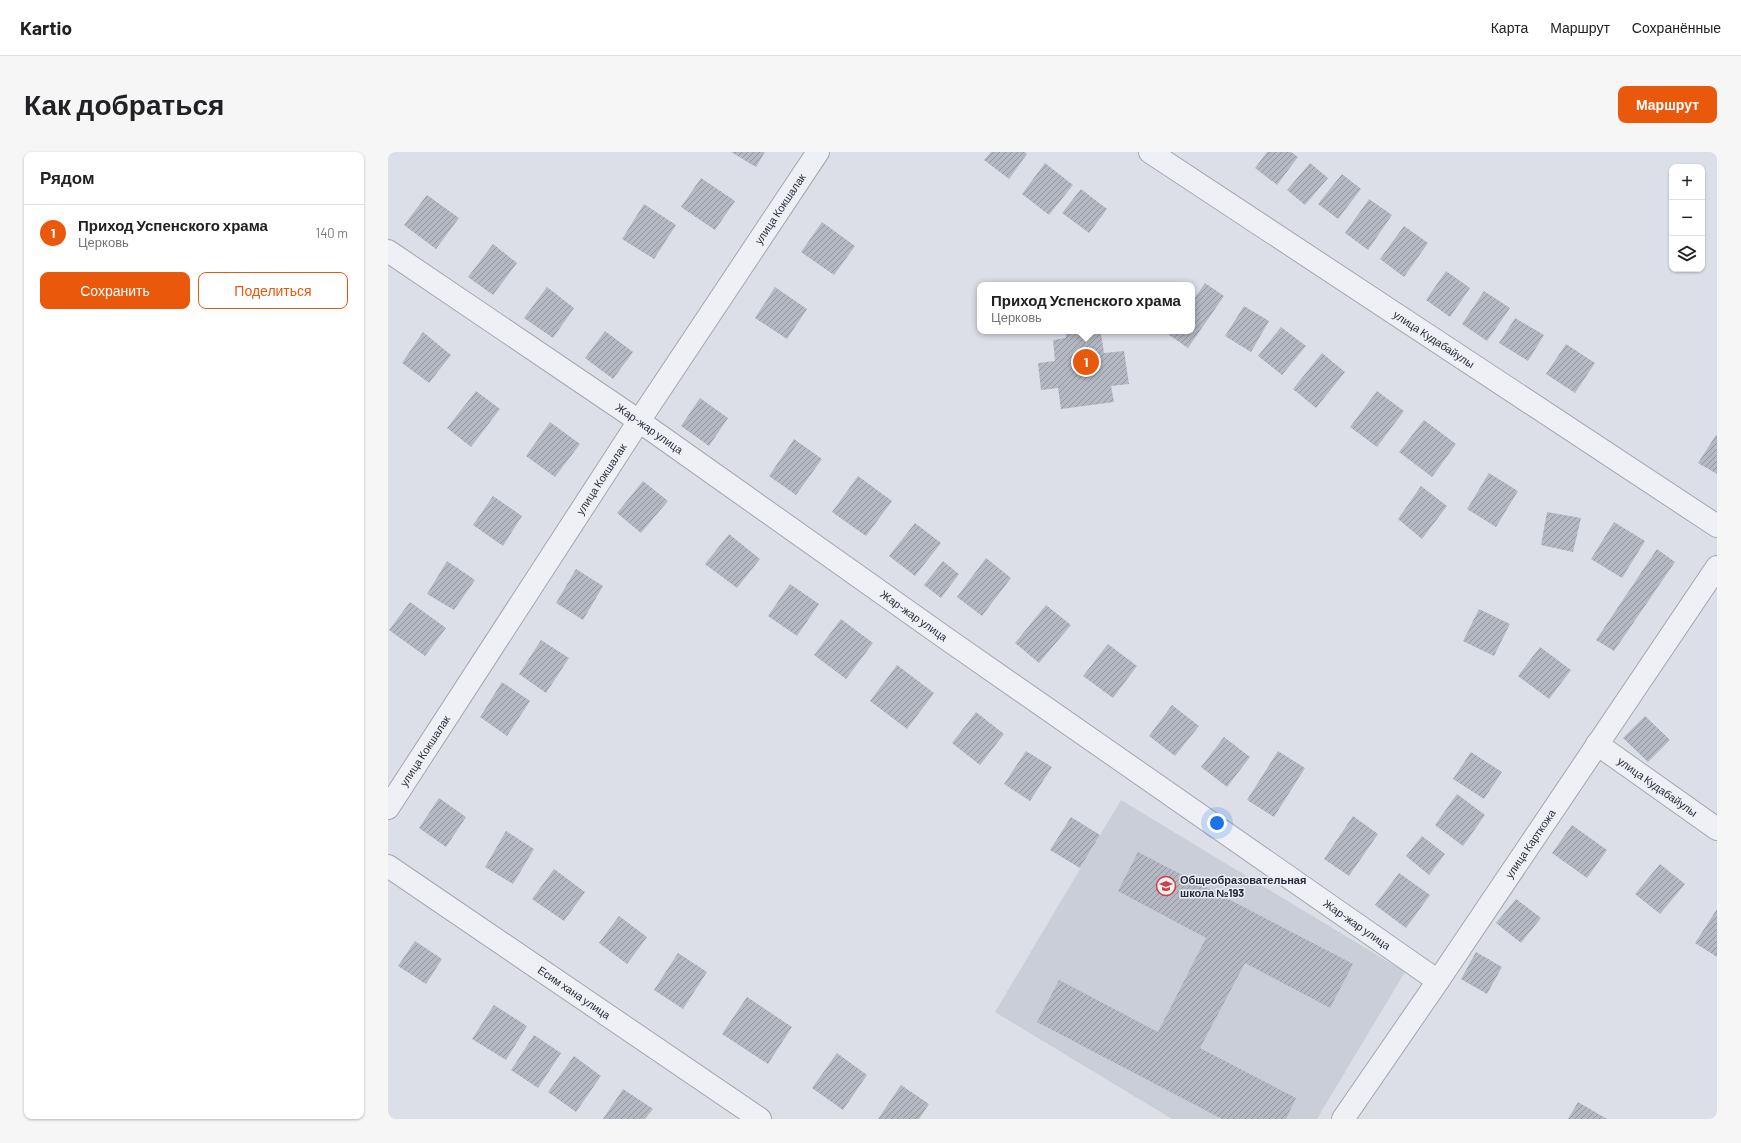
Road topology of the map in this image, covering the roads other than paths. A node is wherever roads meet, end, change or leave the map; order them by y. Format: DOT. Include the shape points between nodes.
graph roads {
  1 [pos="818,152"];
  2 [pos="1150,152"];
  3 [pos="388,251"];
  4 [pos="639,421"];
  5 [pos="1717,526"];
  6 [pos="1717,567"];
  7 [pos="1598,744"];
  8 [pos="388,808"];
  9 [pos="1717,829"];
  10 [pos="388,866"];
  11 [pos="1438,981"];
  12 [pos="760,1119"];
  13 [pos="1343,1119"];
  1 -- 4 [label="street, улица Кокшалак"];
  2 -- 5 [label="street, улица Кудабайулы"];
  3 -- 4 [label="street, Жар-жар улица"];
  4 -- 8 [label="street, улица Кокшалак"];
  4 -- 11 [label="street, Жар-жар улица"];
  6 -- 7 [label="street, улица Карткожа"];
  7 -- 9 [label="street, улица Кудабайулы"];
  7 -- 11 [label="street, улица Карткожа"];
  10 -- 12 [label="street, Есим хана улица"];
  11 -- 13 [label="street, улица Карткожа"];
}
